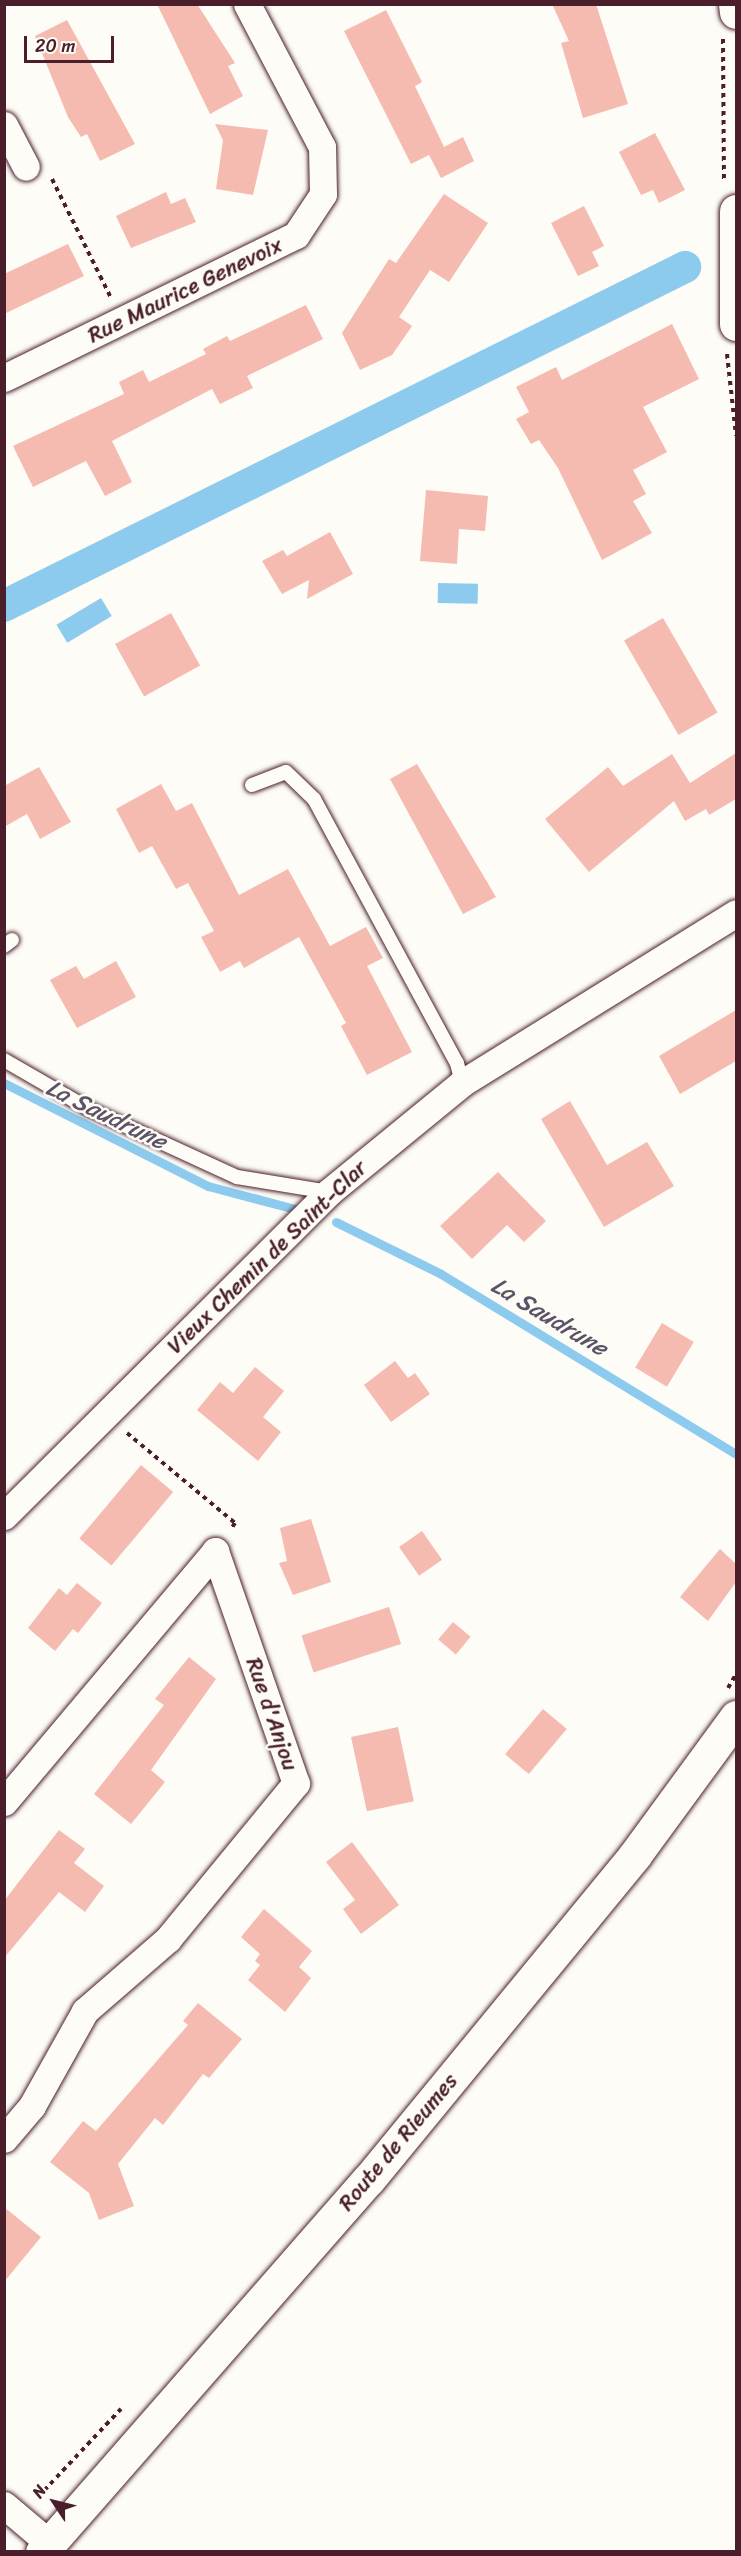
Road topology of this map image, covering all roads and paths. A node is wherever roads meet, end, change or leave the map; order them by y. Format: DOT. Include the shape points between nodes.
graph roads {
  1 [pos="247,4"];
  2 [pos="735,4"];
  3 [pos="736,12"];
  4 [pos="4,125"];
  5 [pos="26,167"];
  6 [pos="736,211"];
  7 [pos="122,321"];
  8 [pos="736,324"];
  9 [pos="4,378"];
  10 [pos="252,784"];
  11 [pos="736,913"];
  12 [pos="4,1060"];
  13 [pos="462,1083"];
  14 [pos="329,1192"];
  15 [pos="106,1415"];
  16 [pos="4,1516"];
  17 [pos="215,1551"];
  18 [pos="736,1717"];
  19 [pos="4,1802"];
  20 [pos="4,2139"];
  21 [pos="4,2505"];
  22 [pos="46,2547"];
  1 -- 7 [label="street, Rue Maurice Genevoix" via="322,147 323,194 296,235"];
  2 -- 3 [label="main road"];
  4 -- 5 [label="street"];
  5 -- 7 [label="path" via="45,163"];
  6 -- 8 [label="main road"];
  7 -- 9 [label="street, Rue Maurice Genevoix"];
  10 -- 13 [label="lane" via="286,772 314,799 457,1063"];
  11 -- 13 [label="street, Vieux Chemin de Saint-Clar"];
  12 -- 14 [label="lane" via="89,1109 237,1177"];
  13 -- 14 [label="street, Vieux Chemin de Saint-Clar"];
  14 -- 15 [label="street, Vieux Chemin de Saint-Clar"];
  15 -- 16 [label="street, Vieux Chemin de Saint-Clar"];
  15 -- 17 [label="path" via="236,1523"];
  17 -- 19 [label="street"];
  17 -- 20 [label="street, Rue d'Anjou" via="296,1783 168,1940 85,2011 32,2106"];
  18 -- 22 [label="main road, Route de Rieumes" via="635,1855 369,2179"];
  21 -- 22 [label="street"];
}
